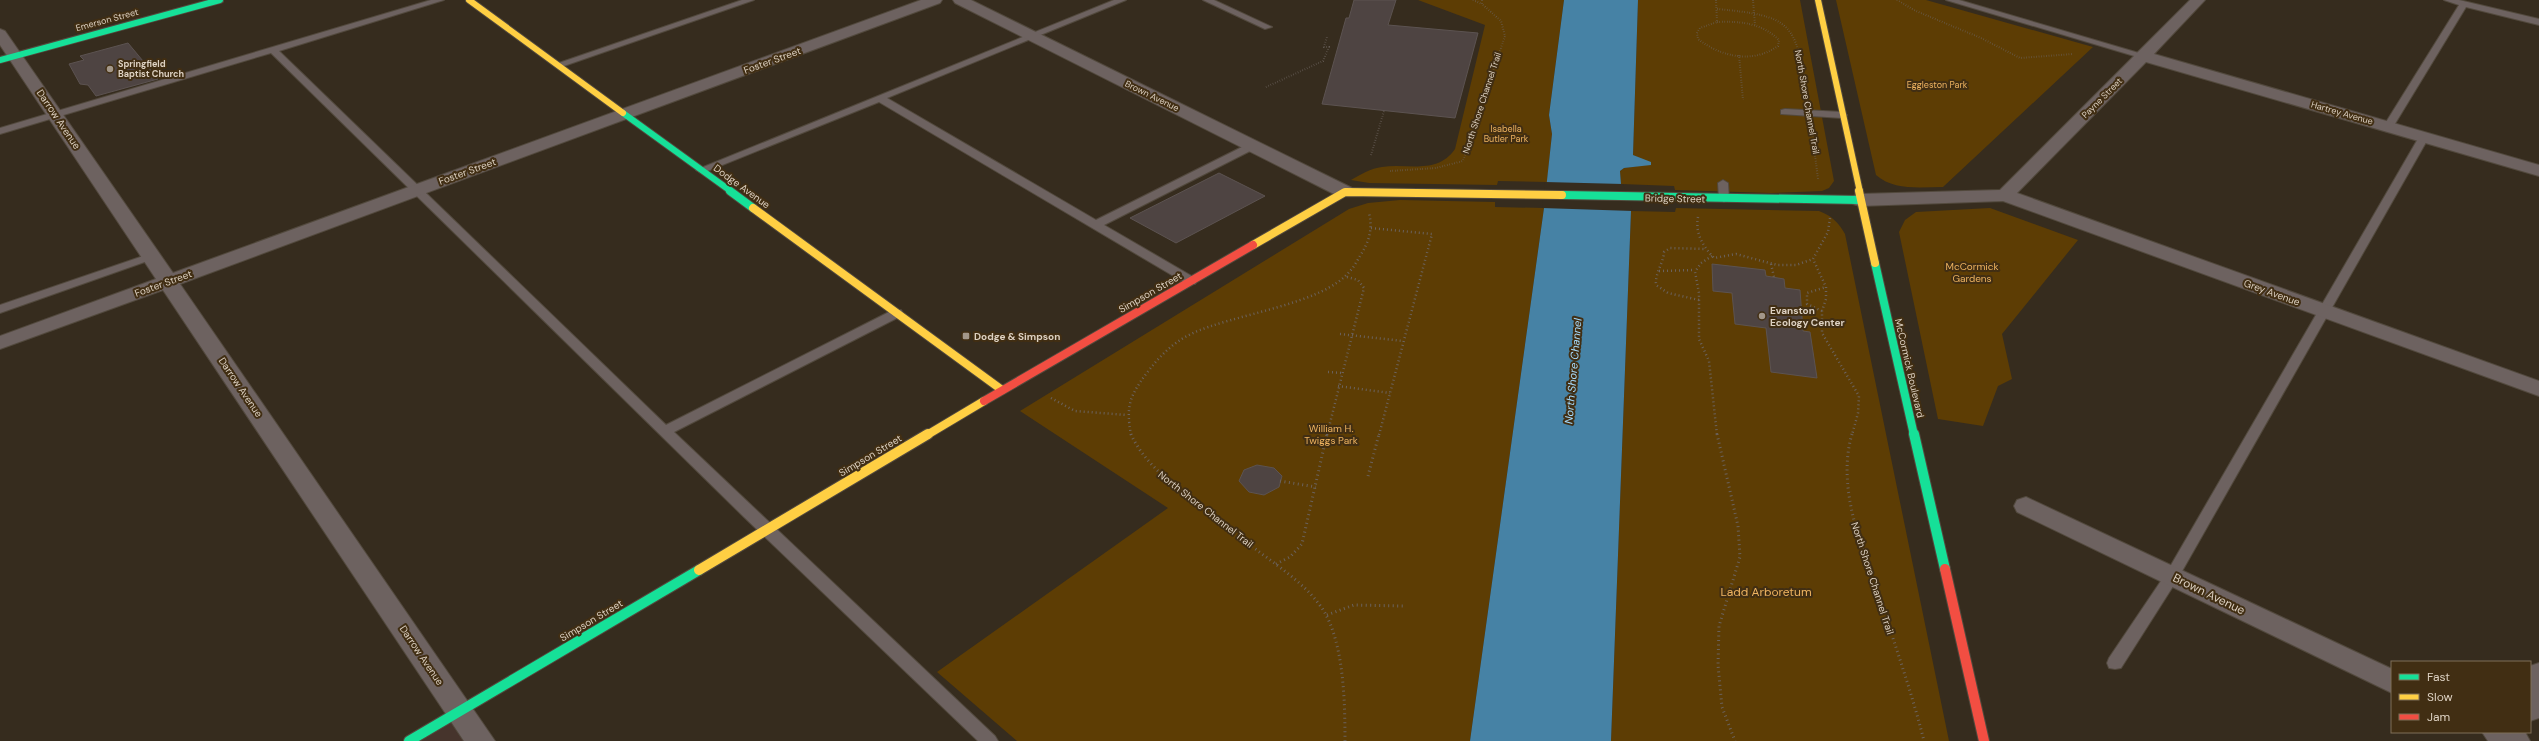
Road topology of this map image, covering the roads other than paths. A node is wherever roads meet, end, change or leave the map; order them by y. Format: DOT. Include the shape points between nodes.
graph roads {
  1 [pos="220,0"];
  2 [pos="440,0"];
  3 [pos="469,0"];
  4 [pos="716,0"];
  5 [pos="750,0"];
  6 [pos="935,0"];
  7 [pos="960,0"];
  8 [pos="1122,0"];
  9 [pos="1207,0"];
  10 [pos="1818,0"];
  11 [pos="1950,0"];
  12 [pos="2198,0"];
  13 [pos="2448,0"];
  14 [pos="2464,4"];
  15 [pos="729,7"];
  16 [pos="2539,22"];
  17 [pos="1268,26"];
  18 [pos="0,34"];
  19 [pos="1032,36"];
  20 [pos="273,50"];
  21 [pos="2144,56"];
  22 [pos="8,57"];
  23 [pos="558,65"];
  24 [pos="880,98"];
  25 [pos="1785,112"];
  26 [pos="55,114"];
  27 [pos="625,114"];
  28 [pos="1842,115"];
  29 [pos="2388,127"];
  30 [pos="0,131"];
  31 [pos="2424,137"];
  32 [pos="1252,146"];
  33 [pos="701,170"];
  34 [pos="2539,171"];
  35 [pos="1723,183"];
  36 [pos="417,190"];
  37 [pos="1345,192"];
  38 [pos="2005,195"];
  39 [pos="1724,199"];
  40 [pos="1860,200"];
  41 [pos="1096,225"];
  42 [pos="152,256"];
  43 [pos="169,281"];
  44 [pos="1191,281"];
  45 [pos="0,309"];
  46 [pos="2325,311"];
  47 [pos="897,313"];
  48 [pos="0,343"];
  49 [pos="2539,389"];
  50 [pos="1002,390"];
  51 [pos="665,431"];
  52 [pos="2026,506"];
  53 [pos="766,530"];
  54 [pos="2172,576"];
  55 [pos="2115,663"];
  56 [pos="2539,674"];
  57 [pos="2391,682"];
  58 [pos="2531,705"];
  59 [pos="460,711"];
  60 [pos="2499,733"];
  61 [pos="409,741"];
  62 [pos="480,741"];
  63 [pos="989,741"];
  64 [pos="1984,741"];
  65 [pos="2516,741"];
  1 -- 22 [label="street, Emerson Street"];
  2 -- 20 [label="lane"];
  3 -- 23 [label="street, Dodge Avenue"];
  4 -- 15 [label="lane"];
  5 -- 15 [label="lane"];
  6 -- 27 [label="street, Foster Street"];
  7 -- 19 [label="street, Brown Avenue"];
  8 -- 19 [label="lane"];
  9 -- 17 [label="lane"];
  10 -- 28 [label="street, McCormick Boulevard"];
  11 -- 21 [label="lane"];
  12 -- 21 [label="street, Payne Street"];
  13 -- 14 [label="lane"];
  14 -- 16 [label="lane"];
  14 -- 29 [label="lane"];
  15 -- 23 [label="lane"];
  18 -- 22 [label="street, Darrow Avenue"];
  19 -- 24 [label="lane"];
  19 -- 32 [label="street, Brown Avenue"];
  20 -- 26 [label="lane"];
  20 -- 36 [label="lane"];
  21 -- 29 [label="street, Hartrey Avenue"];
  21 -- 38 [label="street, Payne Street"];
  22 -- 26 [label="street, Darrow Avenue"];
  23 -- 27 [label="street, Dodge Avenue"];
  24 -- 33 [label="lane"];
  24 -- 41 [label="lane"];
  25 -- 28 [label="lane"];
  26 -- 30 [label="lane"];
  26 -- 42 [label="street, Darrow Avenue"];
  27 -- 33 [label="street, Dodge Avenue"];
  27 -- 36 [label="street, Foster Street"];
  28 -- 40 [label="street, McCormick Boulevard"];
  29 -- 31 [label="street, Hartrey Avenue"];
  31 -- 34 [label="street, Hartrey Avenue"];
  31 -- 46 [label="lane"];
  32 -- 37 [label="street, Brown Avenue"];
  32 -- 41 [label="lane"];
  33 -- 47 [label="street, Dodge Avenue"];
  35 -- 39 [label="lane"];
  36 -- 43 [label="street, Foster Street"];
  36 -- 51 [label="lane"];
  37 -- 39 [label="street, Bridge Street"];
  37 -- 44 [label="street, Simpson Street"];
  38 -- 40 [label="street, Bridge Street"];
  38 -- 46 [label="street, Grey Avenue"];
  39 -- 40 [label="street, Bridge Street"];
  40 -- 64 [label="street, McCormick Boulevard"];
  41 -- 44 [label="lane"];
  42 -- 43 [label="street, Darrow Avenue"];
  42 -- 45 [label="lane"];
  43 -- 48 [label="street, Foster Street"];
  43 -- 59 [label="street, Darrow Avenue"];
  44 -- 50 [label="street, Simpson Street"];
  46 -- 49 [label="street, Grey Avenue"];
  46 -- 54 [label="lane"];
  47 -- 50 [label="street, Dodge Avenue"];
  47 -- 51 [label="lane"];
  50 -- 53 [label="street, Simpson Street"];
  51 -- 53 [label="lane"];
  52 -- 54 [label="street, Brown Avenue"];
  53 -- 59 [label="street, Simpson Street"];
  53 -- 63 [label="lane"];
  54 -- 55 [label="lane"];
  54 -- 57 [label="street, Brown Avenue"];
  56 -- 58 [label="street"];
  59 -- 61 [label="street, Simpson Street"];
  59 -- 62 [label="street, Darrow Avenue"];
  60 -- 65 [label="street"];
}
